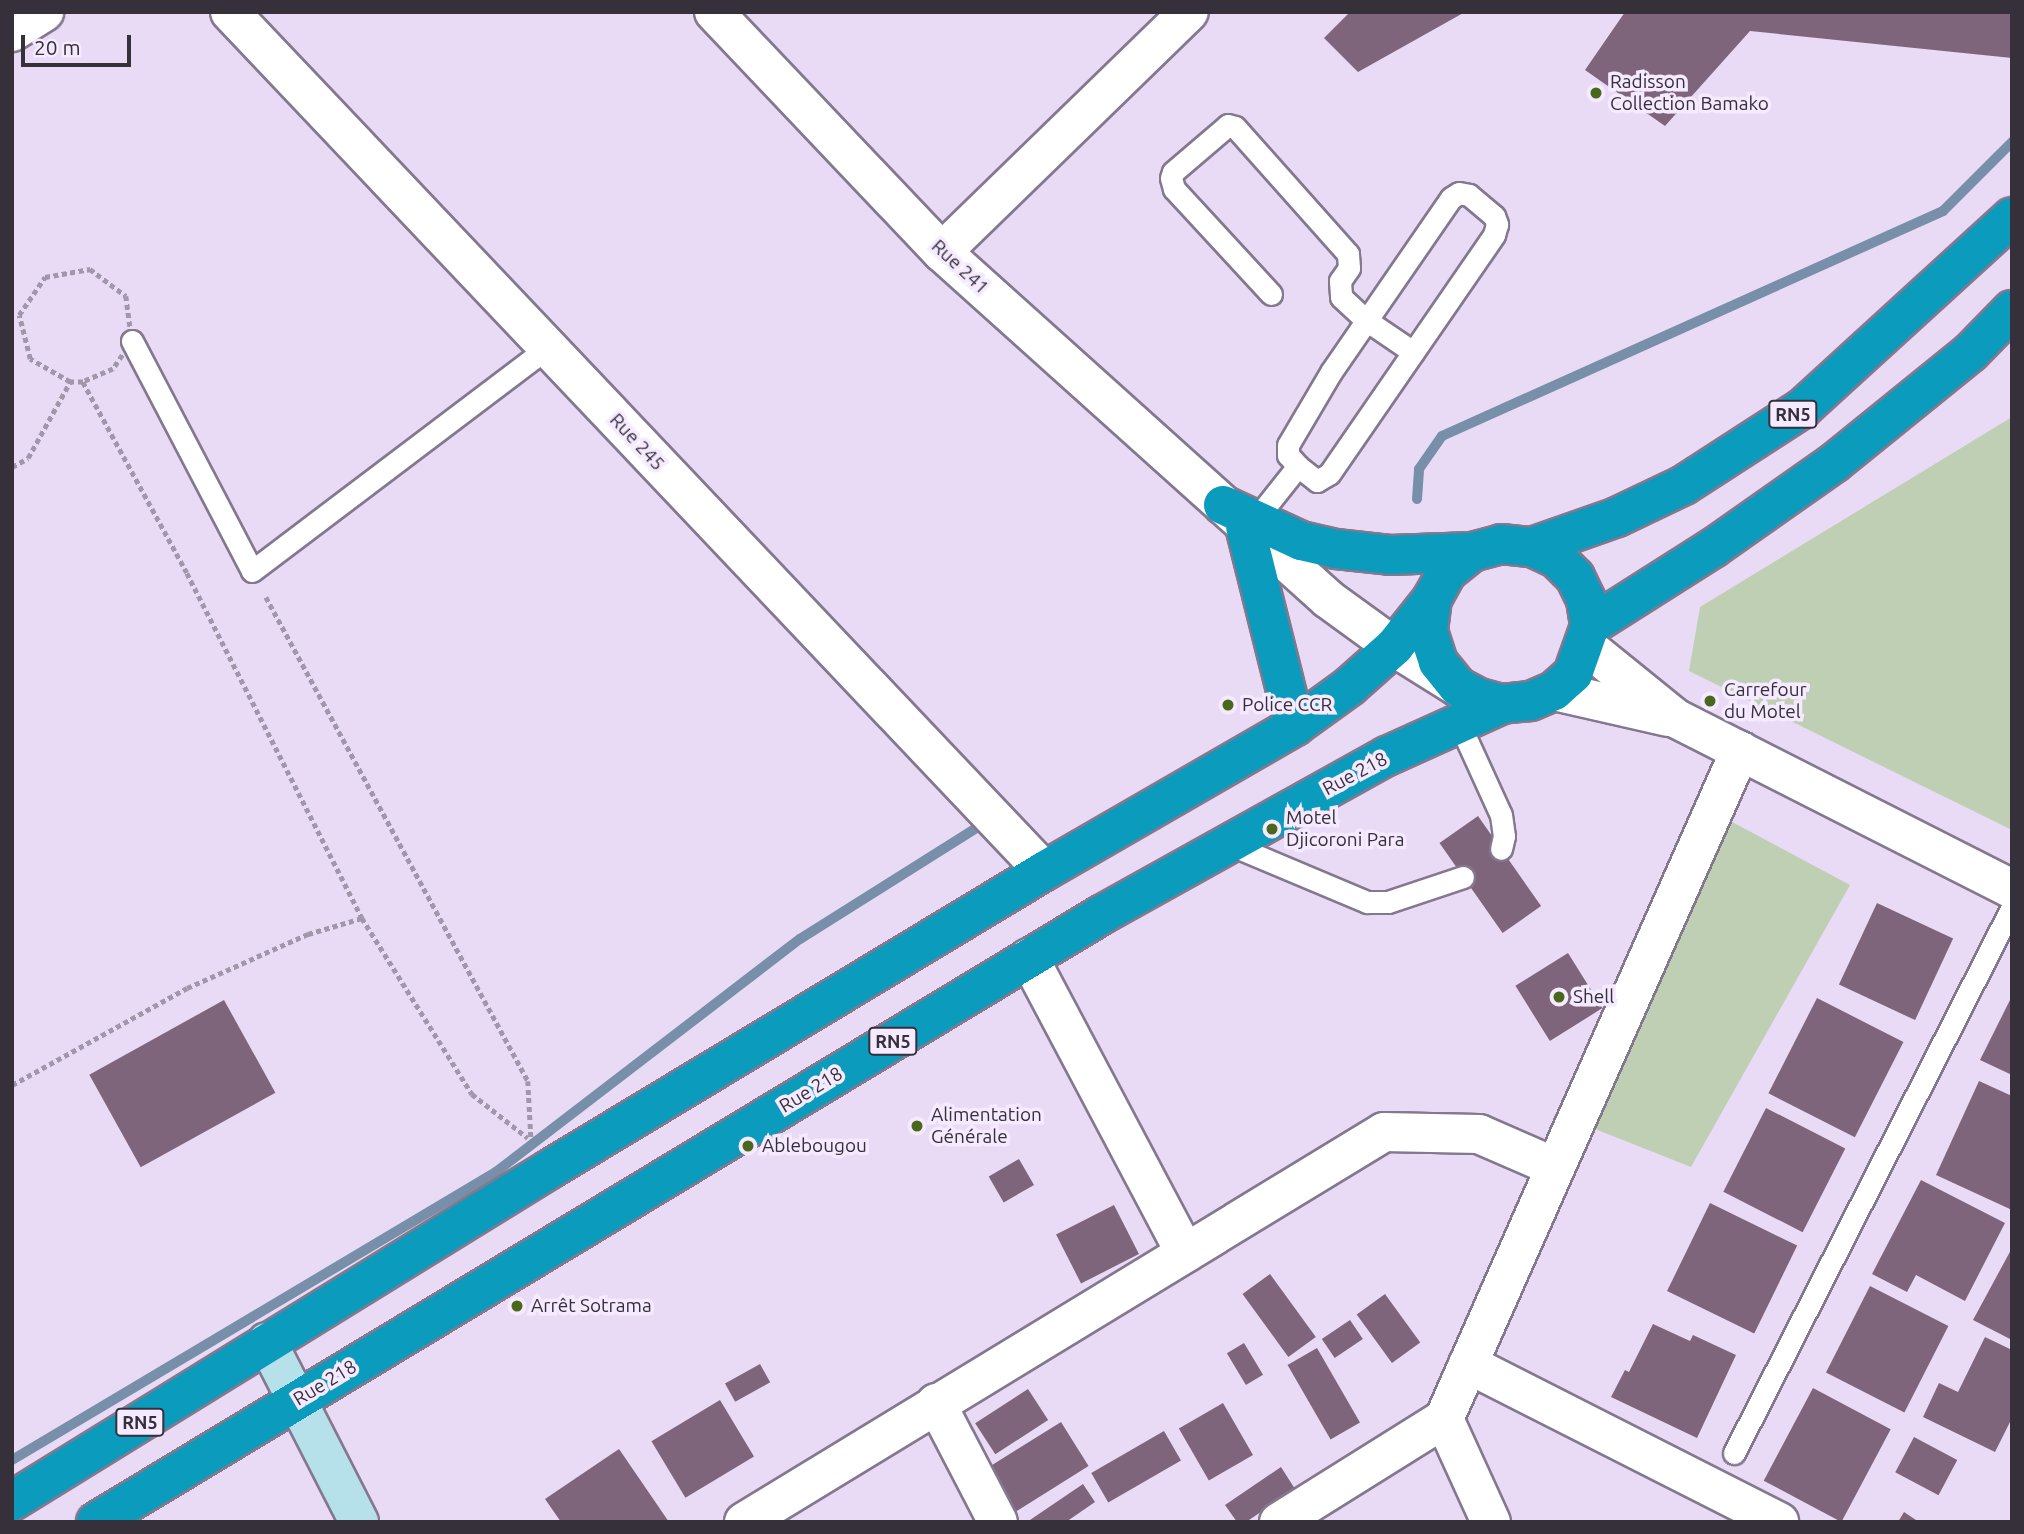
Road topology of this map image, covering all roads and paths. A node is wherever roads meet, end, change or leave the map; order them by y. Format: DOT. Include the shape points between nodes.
graph roads {
  1 [pos="44,12"];
  2 [pos="230,12"];
  3 [pos="713,12"];
  4 [pos="1189,12"];
  5 [pos="12,32"];
  6 [pos="2012,217"];
  7 [pos="942,252"];
  8 [pos="1271,294"];
  9 [pos="2012,310"];
  10 [pos="1366,320"];
  11 [pos="132,341"];
  12 [pos="547,348"];
  13 [pos="1413,352"];
  14 [pos="70,382"];
  15 [pos="83,382"];
  16 [pos="1298,466"];
  17 [pos="12,467"];
  18 [pos="1241,517"];
  19 [pos="1532,547"];
  20 [pos="1472,552"];
  21 [pos="252,571"];
  22 [pos="1432,599"];
  23 [pos="1588,635"];
  24 [pos="1394,647"];
  25 [pos="1554,691"];
  26 [pos="1459,705"];
  27 [pos="1675,719"];
  28 [pos="1295,726"];
  29 [pos="1740,751"];
  30 [pos="1229,844"];
  31 [pos="1501,849"];
  32 [pos="1044,871"];
  33 [pos="1463,877"];
  34 [pos="2012,889"];
  35 [pos="2012,907"];
  36 [pos="362,918"];
  37 [pos="1029,958"];
  38 [pos="12,1085"];
  39 [pos="1555,1167"];
  40 [pos="1185,1253"];
  41 [pos="267,1342"];
  42 [pos="1468,1364"];
  43 [pos="297,1400"];
  44 [pos="936,1403"];
  45 [pos="1444,1419"];
  46 [pos="1734,1453"];
  47 [pos="12,1501"];
  48 [pos="96,1522"];
  49 [pos="359,1522"];
  50 [pos="744,1522"];
  51 [pos="998,1522"];
  52 [pos="1279,1522"];
  53 [pos="1491,1522"];
  54 [pos="1779,1522"];
  1 -- 5 [label="street"];
  2 -- 12 [label="street, Rue 245"];
  3 -- 7 [label="street, Rue 241"];
  4 -- 7 [label="street"];
  6 -- 19 [label="highway, RN5" via="1803,408 1684,485 1617,517"];
  7 -- 18 [label="street, Rue 241"];
  8 -- 10 [label="lane" via="1174,189 1171,178 1227,125 1235,127 1348,254 1341,297"];
  9 -- 23 [label="highway" via="1971,352 1834,463"];
  10 -- 13 [label="lane"];
  10 -- 13 [label="lane" via="1451,198 1459,193 1469,195 1494,216 1494,235"];
  10 -- 16 [label="lane" via="1288,444 1288,455"];
  11 -- 14 [label="path" via="126,296 90,269 45,277 19,315 30,359"];
  11 -- 15 [label="path" via="113,369"];
  11 -- 21 [label="lane"];
  12 -- 21 [label="lane"];
  12 -- 32 [label="street, Rue 245"];
  13 -- 16 [label="lane" via="1323,480 1317,481"];
  14 -- 15 [label="path"];
  14 -- 17 [label="path" via="28,458"];
  15 -- 36 [label="path" via="187,573"];
  16 -- 18 [label="lane"];
  18 -- 20 [label="highway" via="1301,541 1336,549 1390,555"];
  18 -- 24 [label="street, Rue 241" via="1328,599"];
  18 -- 28 [label="highway"];
  19 -- 20 [label="highway, RN5" via="1501,544"];
  19 -- 23 [label="highway, RN5" via="1556,558 1574,577 1586,600"];
  20 -- 22 [label="highway, RN5" via="1447,572"];
  21 -- 36 [label="path" via="528,1082 531,1140 472,1094"];
  22 -- 24 [label="highway, RN5"];
  22 -- 26 [label="highway, RN5" via="1428,631"];
  23 -- 25 [label="highway, RN5" via="1573,674"];
  23 -- 27 [label="street"];
  24 -- 26 [label="street, Rue 241"];
  24 -- 28 [label="highway, RN5"];
  25 -- 26 [label="highway, RN5" via="1530,702 1502,704 1479,698"];
  25 -- 27 [label="street"];
  26 -- 30 [label="highway, Rue 218 / RN5" via="1387,756"];
  26 -- 31 [label="lane" via="1501,815"];
  27 -- 29 [label="street"];
  28 -- 32 [label="highway, RN5"];
  29 -- 34 [label="street"];
  29 -- 39 [label="street"];
  30 -- 33 [label="lane" via="1367,902 1388,902"];
  30 -- 37 [label="highway, Rue 218 / RN5"];
  32 -- 41 [label="highway, RN5"];
  35 -- 46 [label="lane"];
  36 -- 38 [label="path" via="308,934 187,988"];
  37 -- 40 [label="street"];
  37 -- 43 [label="highway, Rue 218 / RN5"];
  39 -- 40 [label="street" via="1479,1134 1384,1132"];
  39 -- 42 [label="street"];
  40 -- 44 [label="street"];
  41 -- 43 [label="street"];
  41 -- 47 [label="highway, RN5"];
  42 -- 45 [label="street"];
  42 -- 54 [label="street"];
  43 -- 48 [label="highway, Rue 218 / RN5"];
  43 -- 49 [label="street"];
  44 -- 50 [label="street"];
  44 -- 51 [label="street"];
  45 -- 52 [label="street"];
  45 -- 53 [label="street"];
}
